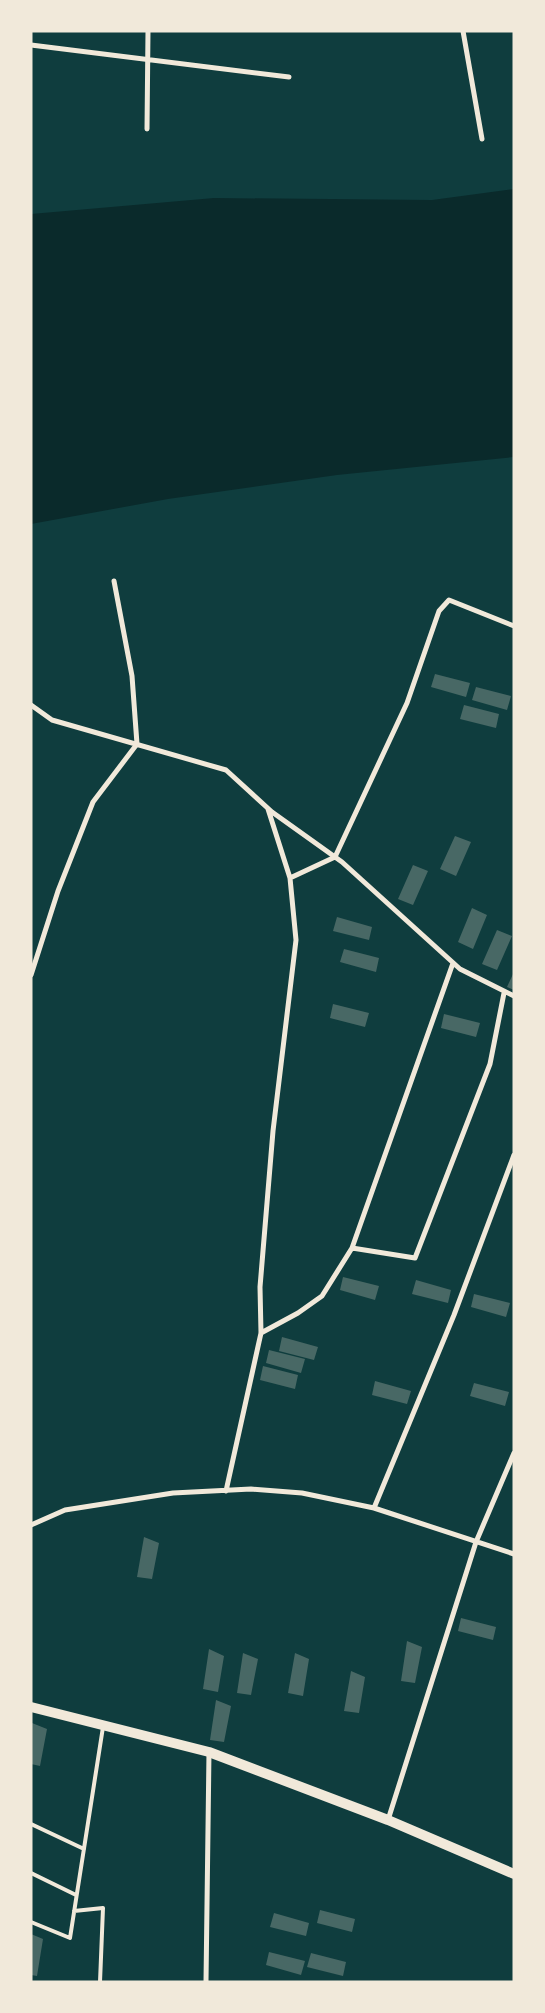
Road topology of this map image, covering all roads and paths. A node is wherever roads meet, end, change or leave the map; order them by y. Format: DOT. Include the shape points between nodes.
graph roads {
  1 [pos="148,31"];
  2 [pos="463,31"];
  3 [pos="31,45"];
  4 [pos="148,61"];
  5 [pos="288,77"];
  6 [pos="146,130"];
  7 [pos="482,139"];
  8 [pos="114,581"];
  9 [pos="514,626"];
  10 [pos="31,705"];
  11 [pos="138,744"];
  12 [pos="268,808"];
  13 [pos="335,857"];
  14 [pos="290,878"];
  15 [pos="453,963"];
  16 [pos="31,975"];
  17 [pos="504,993"];
  18 [pos="514,996"];
  19 [pos="514,1155"];
  20 [pos="352,1248"];
  21 [pos="261,1333"];
  22 [pos="514,1453"];
  23 [pos="226,1490"];
  24 [pos="374,1508"];
  25 [pos="31,1525"];
  26 [pos="476,1542"];
  27 [pos="514,1554"];
  28 [pos="31,1707"];
  29 [pos="103,1725"];
  30 [pos="209,1752"];
  31 [pos="388,1820"];
  32 [pos="31,1824"];
  33 [pos="84,1849"];
  34 [pos="31,1873"];
  35 [pos="514,1874"];
  36 [pos="76,1895"];
  37 [pos="74,1911"];
  38 [pos="31,1922"];
  39 [pos="100,1982"];
  40 [pos="206,1982"];
  1 -- 4 [label="street"];
  2 -- 7 [label="street"];
  3 -- 4 [label="street"];
  4 -- 5 [label="street"];
  4 -- 6 [label="street"];
  8 -- 11 [label="street" via="132,676"];
  9 -- 13 [label="street" via="449,600 440,611 407,703"];
  10 -- 11 [label="street" via="52,720"];
  11 -- 12 [label="street" via="226,770"];
  11 -- 16 [label="street" via="93,802 58,891"];
  12 -- 13 [label="street"];
  12 -- 14 [label="street"];
  13 -- 14 [label="street"];
  13 -- 15 [label="street"];
  14 -- 21 [label="street" via="296,940 273,1131 260,1287"];
  15 -- 17 [label="street"];
  15 -- 20 [label="street"];
  17 -- 18 [label="street"];
  17 -- 20 [label="street" via="490,1064 415,1258"];
  19 -- 24 [label="street" via="454,1315"];
  20 -- 21 [label="street" via="322,1296"];
  21 -- 23 [label="street"];
  22 -- 26 [label="street"];
  23 -- 24 [label="street" via="302,1493"];
  23 -- 25 [label="street" via="173,1493 64,1510"];
  24 -- 26 [label="street"];
  26 -- 27 [label="street"];
  26 -- 31 [label="street"];
  28 -- 29 [label="main road"];
  29 -- 30 [label="main road"];
  29 -- 33 [label="lane"];
  30 -- 31 [label="main road"];
  30 -- 40 [label="street"];
  31 -- 35 [label="main road"];
  32 -- 33 [label="lane"];
  33 -- 36 [label="lane"];
  34 -- 36 [label="lane"];
  36 -- 37 [label="lane"];
  37 -- 38 [label="lane" via="70,1938"];
  37 -- 39 [label="lane" via="103,1908"];
}
